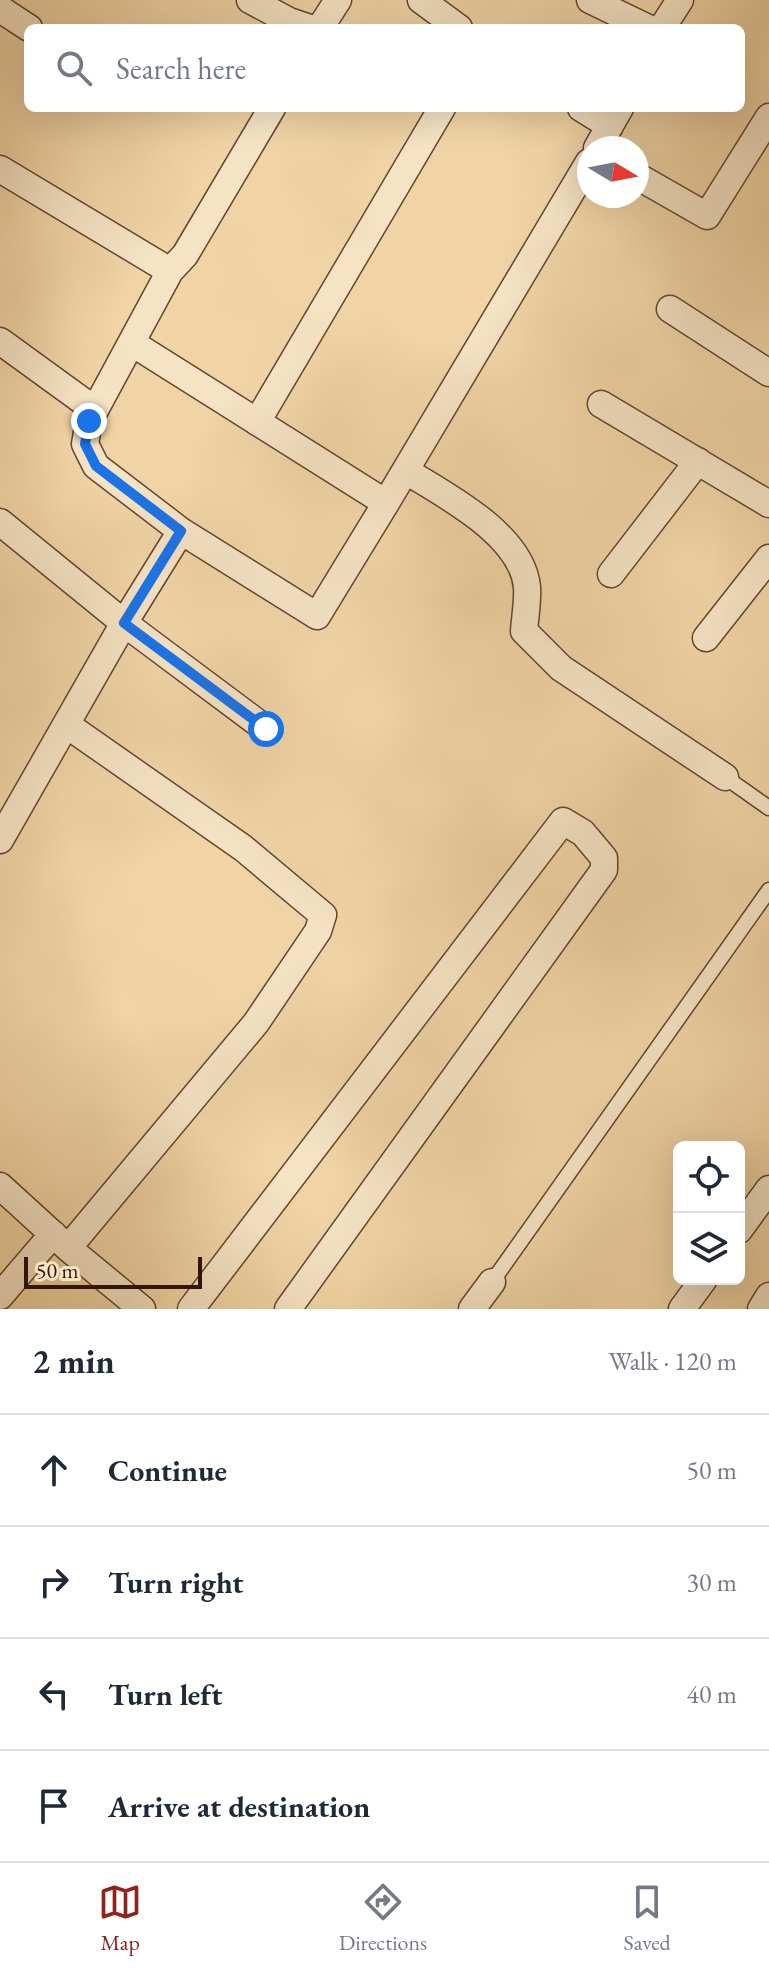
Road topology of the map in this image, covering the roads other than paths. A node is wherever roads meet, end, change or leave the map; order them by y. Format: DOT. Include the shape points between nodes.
graph roads {
  1 [pos="250,0"];
  2 [pos="338,0"];
  3 [pos="421,0"];
  4 [pos="590,0"];
  5 [pos="680,0"];
  6 [pos="0,9"];
  7 [pos="298,24"];
  8 [pos="323,24"];
  9 [pos="454,24"];
  10 [pos="640,24"];
  11 [pos="665,24"];
  12 [pos="24,25"];
  13 [pos="270,112"];
  14 [pos="440,112"];
  15 [pos="587,112"];
  16 [pos="769,117"];
  17 [pos="609,127"];
  18 [pos="0,169"];
  19 [pos="577,182"];
  20 [pos="649,183"];
  21 [pos="170,271"];
  22 [pos="670,309"];
  23 [pos="0,341"];
  24 [pos="132,343"];
  25 [pos="769,373"];
  26 [pos="601,404"];
  27 [pos="95,410"];
  28 [pos="257,422"];
  29 [pos="698,461"];
  30 [pos="406,471"];
  31 [pos="386,503"];
  32 [pos="769,504"];
  33 [pos="0,522"];
  34 [pos="181,531"];
  35 [pos="769,558"];
  36 [pos="611,574"];
  37 [pos="124,623"];
  38 [pos="706,638"];
  39 [pos="67,725"];
  40 [pos="266,729"];
  41 [pos="725,777"];
  42 [pos="769,808"];
  43 [pos="0,840"];
  44 [pos="769,890"];
  45 [pos="0,1186"];
  46 [pos="769,1189"];
  47 [pos="745,1222"];
  48 [pos="61,1241"];
  49 [pos="492,1282"];
  50 [pos="700,1285"];
  51 [pos="0,1296"];
  52 [pos="769,1296"];
  53 [pos="142,1309"];
  54 [pos="191,1309"];
  55 [pos="288,1309"];
  56 [pos="472,1309"];
  57 [pos="682,1309"];
  58 [pos="761,1309"];
  1 -- 7 [label="street"];
  2 -- 8 [label="street"];
  3 -- 9 [label="street"];
  4 -- 10 [label="street"];
  5 -- 11 [label="street"];
  6 -- 12 [label="street"];
  13 -- 21 [label="street" via="185,255"];
  14 -- 28 [label="street"];
  15 -- 17 [label="street"];
  16 -- 20 [label="street" via="707,216"];
  18 -- 21 [label="street"];
  19 -- 30 [label="street"];
  21 -- 24 [label="street"];
  22 -- 25 [label="street"];
  23 -- 27 [label="street"];
  24 -- 27 [label="street"];
  24 -- 28 [label="street"];
  26 -- 29 [label="street"];
  27 -- 34 [label="street" via="85,444 96,466"];
  28 -- 31 [label="street"];
  29 -- 32 [label="street"];
  29 -- 36 [label="street"];
  30 -- 31 [label="street"];
  30 -- 41 [label="street" via="478,515 519,560 527,587 524,631 561,668"];
  31 -- 34 [label="street" via="317,616"];
  33 -- 37 [label="street"];
  34 -- 37 [label="street"];
  35 -- 38 [label="street"];
  37 -- 39 [label="street"];
  37 -- 40 [label="street"];
  39 -- 43 [label="street"];
  39 -- 48 [label="street" via="243,848 323,915 318,931 256,1023"];
  41 -- 42 [label="lane"];
  44 -- 49 [label="lane"];
  45 -- 48 [label="street"];
  46 -- 47 [label="street"];
  48 -- 51 [label="street"];
  48 -- 53 [label="street"];
  49 -- 56 [label="street"];
  50 -- 57 [label="street"];
  52 -- 58 [label="street"];
  54 -- 55 [label="street" via="563,821 583,833 604,858 604,870"];
}
